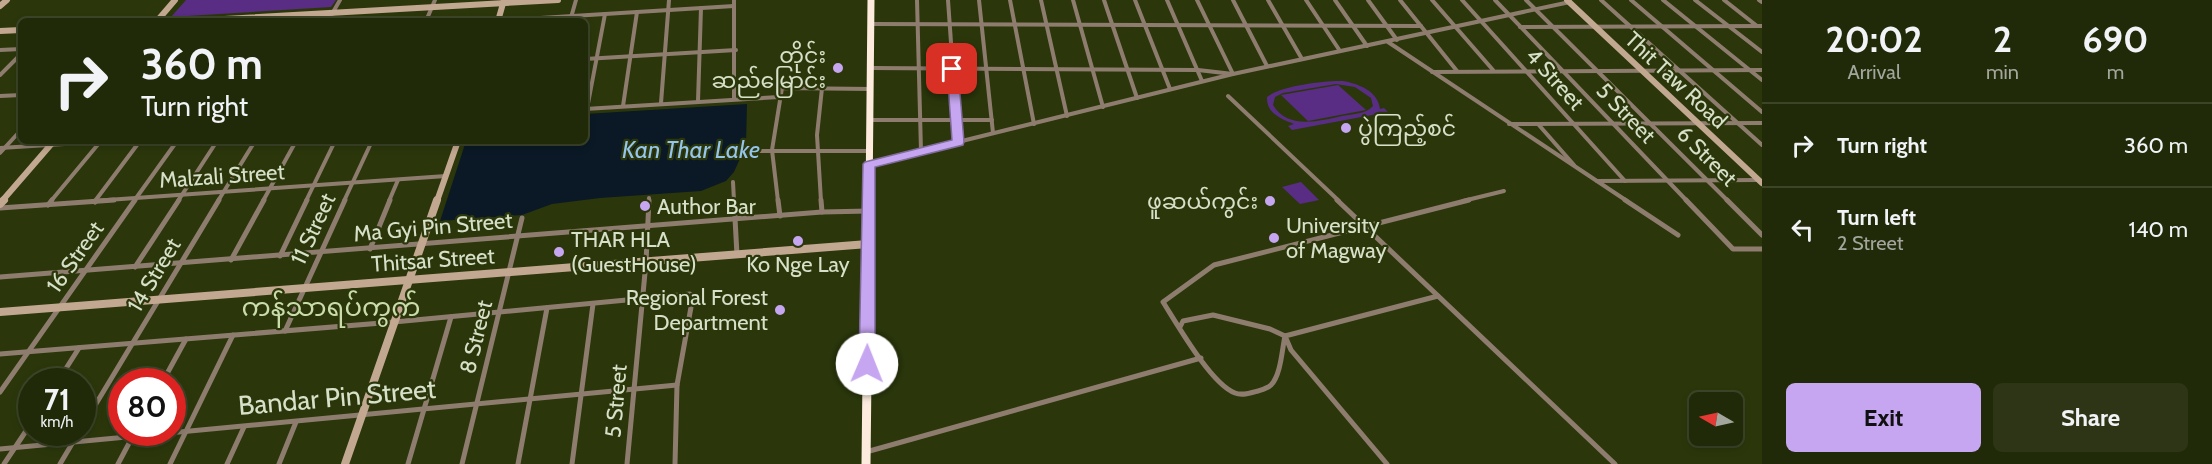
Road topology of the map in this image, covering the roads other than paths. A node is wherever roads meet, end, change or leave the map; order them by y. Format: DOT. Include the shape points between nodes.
graph roads {
  1 [pos="7,0"];
  2 [pos="175,0"];
  3 [pos="340,0"];
  4 [pos="435,0"];
  5 [pos="558,0"];
  6 [pos="576,0"];
  7 [pos="669,0"];
  8 [pos="734,0"];
  9 [pos="871,0"];
  10 [pos="917,0"];
  11 [pos="948,0"];
  12 [pos="980,0"];
  13 [pos="1010,0"];
  14 [pos="1041,0"];
  15 [pos="1073,0"];
  16 [pos="1104,0"];
  17 [pos="1136,0"];
  18 [pos="1167,0"];
  19 [pos="1197,0"];
  20 [pos="1233,0"];
  21 [pos="1268,0"];
  22 [pos="1306,0"];
  23 [pos="1335,0"];
  24 [pos="1368,0"];
  25 [pos="1400,0"];
  26 [pos="1432,0"];
  27 [pos="1462,0"];
  28 [pos="1494,0"];
  29 [pos="1526,0"];
  30 [pos="1601,0"];
  31 [pos="1631,0"];
  32 [pos="1663,0"];
  33 [pos="1695,0"];
  34 [pos="1724,0"];
  35 [pos="1568,1"];
  36 [pos="503,2"];
  37 [pos="0,6"];
  38 [pos="734,6"];
  39 [pos="431,8"];
  40 [pos="701,8"];
  41 [pos="668,10"];
  42 [pos="1536,10"];
  43 [pos="637,12"];
  44 [pos="332,13"];
  45 [pos="605,14"];
  46 [pos="1510,15"];
  47 [pos="160,18"];
  48 [pos="274,18"];
  49 [pos="330,18"];
  50 [pos="427,18"];
  51 [pos="499,18"];
  52 [pos="571,18"];
  53 [pos="1482,22"];
  54 [pos="872,24"];
  55 [pos="916,24"];
  56 [pos="948,24"];
  57 [pos="982,25"];
  58 [pos="1014,25"];
  59 [pos="1046,25"];
  60 [pos="1079,25"];
  61 [pos="1113,25"];
  62 [pos="1145,25"];
  63 [pos="1178,25"];
  64 [pos="1210,25"];
  65 [pos="1246,25"];
  66 [pos="1283,25"];
  67 [pos="1322,26"];
  68 [pos="1352,26"];
  69 [pos="1387,26"];
  70 [pos="1421,26"];
  71 [pos="1694,26"];
  72 [pos="1728,26"];
  73 [pos="1456,27"];
  74 [pos="1520,27"];
  75 [pos="1553,27"];
  76 [pos="1596,27"];
  77 [pos="1631,27"];
  78 [pos="1662,27"];
  79 [pos="1761,27"];
  80 [pos="18,30"];
  81 [pos="0,32"];
  82 [pos="1427,34"];
  83 [pos="1397,40"];
  84 [pos="1388,42"];
  85 [pos="1367,46"];
  86 [pos="18,49"];
  87 [pos="0,50"];
  88 [pos="736,50"];
  89 [pos="1340,51"];
  90 [pos="700,52"];
  91 [pos="1762,52"];
  92 [pos="666,54"];
  93 [pos="630,56"];
  94 [pos="18,57"];
  95 [pos="595,58"];
  96 [pos="588,59"];
  97 [pos="1302,59"];
  98 [pos="1267,66"];
  99 [pos="872,68"];
  100 [pos="918,68"];
  101 [pos="952,69"];
  102 [pos="987,69"];
  103 [pos="1022,69"];
  104 [pos="1056,69"];
  105 [pos="1092,70"];
  106 [pos="1127,70"];
  107 [pos="1163,70"];
  108 [pos="1198,70"];
  109 [pos="1494,70"];
  110 [pos="1525,70"];
  111 [pos="1562,70"];
  112 [pos="1597,70"];
  113 [pos="1762,70"];
  114 [pos="1457,71"];
  115 [pos="1643,71"];
  116 [pos="1714,71"];
  117 [pos="1750,71"];
  118 [pos="1432,72"];
  119 [pos="1681,72"];
  120 [pos="1233,74"];
  121 [pos="0,75"];
  122 [pos="1762,80"];
  123 [pos="1202,81"];
  124 [pos="822,88"];
  125 [pos="871,89"];
  126 [pos="1170,89"];
  127 [pos="18,94"];
  128 [pos="0,96"];
  129 [pos="1228,96"];
  130 [pos="779,97"];
  131 [pos="588,98"];
  132 [pos="1137,98"];
  133 [pos="734,99"];
  134 [pos="698,101"];
  135 [pos="662,103"];
  136 [pos="623,106"];
  137 [pos="1103,107"];
  138 [pos="588,109"];
  139 [pos="1762,112"];
  140 [pos="1067,116"];
  141 [pos="920,119"];
  142 [pos="956,119"];
  143 [pos="870,120"];
  144 [pos="992,120"];
  145 [pos="1612,123"];
  146 [pos="1650,123"];
  147 [pos="1698,123"];
  148 [pos="1738,123"];
  149 [pos="1762,123"];
  150 [pos="1034,124"];
  151 [pos="1509,124"];
  152 [pos="1538,124"];
  153 [pos="1573,124"];
  154 [pos="18,133"];
  155 [pos="993,133"];
  156 [pos="958,142"];
  157 [pos="43,144"];
  158 [pos="52,144"];
  159 [pos="98,144"];
  160 [pos="138,144"];
  161 [pos="175,144"];
  162 [pos="215,144"];
  163 [pos="253,144"];
  164 [pos="294,144"];
  165 [pos="334,144"];
  166 [pos="371,144"];
  167 [pos="457,144"];
  168 [pos="1762,145"];
  169 [pos="2,148"];
  170 [pos="772,150"];
  171 [pos="750,151"];
  172 [pos="815,151"];
  173 [pos="869,151"];
  174 [pos="921,152"];
  175 [pos="0,153"];
  176 [pos="869,164"];
  177 [pos="1578,169"];
  178 [pos="446,176"];
  179 [pos="398,180"];
  180 [pos="1708,180"];
  181 [pos="1595,181"];
  182 [pos="1625,181"];
  183 [pos="1667,181"];
  184 [pos="1761,181"];
  185 [pos="733,182"];
  186 [pos="353,183"];
  187 [pos="314,186"];
  188 [pos="269,189"];
  189 [pos="1504,191"];
  190 [pos="225,192"];
  191 [pos="182,195"];
  192 [pos="650,198"];
  193 [pos="136,199"];
  194 [pos="95,202"];
  195 [pos="48,205"];
  196 [pos="0,206"];
  197 [pos="869,211"];
  198 [pos="822,212"];
  199 [pos="780,216"];
  200 [pos="522,218"];
  201 [pos="735,219"];
  202 [pos="1364,226"];
  203 [pos="648,227"];
  204 [pos="1678,235"];
  205 [pos="1762,235"];
  206 [pos="518,236"];
  207 [pos="868,244"];
  208 [pos="421,245"];
  209 [pos="370,249"];
  210 [pos="1762,249"];
  211 [pos="320,253"];
  212 [pos="737,255"];
  213 [pos="280,256"];
  214 [pos="231,260"];
  215 [pos="646,262"];
  216 [pos="181,263"];
  217 [pos="135,267"];
  218 [pos="85,270"];
  219 [pos="509,273"];
  220 [pos="0,277"];
  221 [pos="409,280"];
  222 [pos="304,289"];
  223 [pos="1438,296"];
  224 [pos="642,299"];
  225 [pos="158,300"];
  226 [pos="593,304"];
  227 [pos="59,308"];
  228 [pos="547,308"];
  229 [pos="0,312"];
  230 [pos="499,312"];
  231 [pos="451,316"];
  232 [pos="394,322"];
  233 [pos="1180,327"];
  234 [pos="285,331"];
  235 [pos="233,335"];
  236 [pos="1286,336"];
  237 [pos="186,339"];
  238 [pos="133,342"];
  239 [pos="79,348"];
  240 [pos="28,352"];
  241 [pos="0,354"];
  242 [pos="1202,358"];
  243 [pos="66,368"];
  244 [pos="170,368"];
  245 [pos="678,385"];
  246 [pos="634,390"];
  247 [pos="0,392"];
  248 [pos="581,395"];
  249 [pos="530,400"];
  250 [pos="96,404"];
  251 [pos="477,405"];
  252 [pos="424,410"];
  253 [pos="362,416"];
  254 [pos="296,422"];
  255 [pos="244,427"];
  256 [pos="186,430"];
  257 [pos="186,432"];
  258 [pos="18,443"];
  259 [pos="27,446"];
  260 [pos="71,446"];
  261 [pos="128,446"];
  262 [pos="178,446"];
  263 [pos="15,447"];
  264 [pos="0,449"];
  265 [pos="866,452"];
  266 [pos="4,464"];
  267 [pos="60,464"];
  268 [pos="118,464"];
  269 [pos="170,464"];
  270 [pos="227,464"];
  271 [pos="279,464"];
  272 [pos="345,464"];
  273 [pos="408,464"];
  274 [pos="462,464"];
  275 [pos="518,464"];
  276 [pos="572,464"];
  277 [pos="627,464"];
  278 [pos="675,464"];
  279 [pos="866,464"];
  280 [pos="1387,464"];
  281 [pos="1615,464"];
  1 -- 37 [label="street"];
  2 -- 47 [label="street"];
  3 -- 44 [label="street"];
  4 -- 39 [label="street"];
  5 -- 36 [label="street"];
  6 -- 52 [label="street"];
  7 -- 41 [label="street"];
  8 -- 38 [label="street"];
  9 -- 54 [label="highway"];
  10 -- 55 [label="street"];
  11 -- 56 [label="street"];
  12 -- 57 [label="street"];
  13 -- 58 [label="street"];
  14 -- 59 [label="street"];
  15 -- 60 [label="street"];
  16 -- 61 [label="street"];
  17 -- 62 [label="street"];
  18 -- 63 [label="street"];
  19 -- 64 [label="street"];
  20 -- 65 [label="street"];
  21 -- 66 [label="street"];
  22 -- 67 [label="street"];
  23 -- 68 [label="street"];
  24 -- 69 [label="street"];
  25 -- 70 [label="street"];
  26 -- 73 [label="street"];
  27 -- 53 [label="street, 4 Street"];
  28 -- 46 [label="street, 5 Street"];
  29 -- 42 [label="street, 6 Street"];
  30 -- 77 [label="street"];
  31 -- 78 [label="street"];
  32 -- 71 [label="street"];
  33 -- 72 [label="street"];
  34 -- 79 [label="street"];
  35 -- 42 [label="street"];
  35 -- 76 [label="street, Thit Taw Road"];
  36 -- 39 [label="street"];
  36 -- 51 [label="street"];
  38 -- 40 [label="street"];
  38 -- 88 [label="street"];
  39 -- 44 [label="street"];
  39 -- 50 [label="street"];
  40 -- 41 [label="street"];
  40 -- 90 [label="street"];
  41 -- 43 [label="street"];
  41 -- 92 [label="street"];
  42 -- 46 [label="street"];
  42 -- 75 [label="street, 6 Street"];
  43 -- 45 [label="street"];
  43 -- 93 [label="street"];
  44 -- 48 [label="street"];
  44 -- 49 [label="street"];
  45 -- 52 [label="street"];
  45 -- 95 [label="street"];
  46 -- 53 [label="street"];
  46 -- 74 [label="street, 5 Street"];
  53 -- 73 [label="street"];
  53 -- 110 [label="street, 4 Street"];
  54 -- 55 [label="street"];
  54 -- 99 [label="highway"];
  55 -- 56 [label="street"];
  55 -- 100 [label="street"];
  56 -- 57 [label="street"];
  56 -- 101 [label="street"];
  57 -- 58 [label="street"];
  57 -- 102 [label="street"];
  58 -- 59 [label="street"];
  58 -- 103 [label="street"];
  59 -- 60 [label="street"];
  59 -- 104 [label="street"];
  60 -- 61 [label="street"];
  60 -- 105 [label="street"];
  61 -- 62 [label="street"];
  61 -- 106 [label="street"];
  62 -- 63 [label="street"];
  62 -- 107 [label="street"];
  63 -- 64 [label="street"];
  63 -- 108 [label="street"];
  64 -- 65 [label="street"];
  64 -- 120 [label="street"];
  65 -- 66 [label="street"];
  65 -- 98 [label="street"];
  66 -- 67 [label="street"];
  66 -- 97 [label="street"];
  67 -- 68 [label="street"];
  67 -- 89 [label="street"];
  68 -- 69 [label="street"];
  68 -- 85 [label="street"];
  69 -- 70 [label="street"];
  69 -- 83 [label="street"];
  70 -- 82 [label="street"];
  71 -- 72 [label="street"];
  71 -- 78 [label="street"];
  71 -- 117 [label="street"];
  72 -- 79 [label="street"];
  72 -- 91 [label="street"];
  73 -- 82 [label="street"];
  73 -- 109 [label="street"];
  74 -- 75 [label="street"];
  74 -- 111 [label="street, 5 Street"];
  75 -- 76 [label="street"];
  75 -- 112 [label="street, 6 Street"];
  76 -- 77 [label="street"];
  76 -- 115 [label="street, Thit Taw Road"];
  77 -- 78 [label="street"];
  77 -- 119 [label="street"];
  78 -- 116 [label="street"];
  80 -- 81 [label="street"];
  82 -- 83 [label="street"];
  82 -- 114 [label="street"];
  83 -- 84 [label="street"];
  84 -- 85 [label="street"];
  84 -- 118 [label="street"];
  85 -- 89 [label="street"];
  86 -- 87 [label="street"];
  88 -- 90 [label="street"];
  88 -- 133 [label="street"];
  89 -- 97 [label="street"];
  90 -- 92 [label="street"];
  90 -- 134 [label="street"];
  92 -- 93 [label="street"];
  92 -- 135 [label="street"];
  93 -- 95 [label="street"];
  93 -- 136 [label="street"];
  94 -- 121 [label="street"];
  95 -- 96 [label="street"];
  95 -- 131 [label="street"];
  97 -- 98 [label="street"];
  98 -- 120 [label="street"];
  99 -- 100 [label="street"];
  99 -- 125 [label="highway"];
  100 -- 101 [label="street"];
  100 -- 141 [label="street"];
  101 -- 102 [label="street"];
  101 -- 142 [label="street"];
  102 -- 103 [label="street"];
  102 -- 144 [label="street"];
  103 -- 104 [label="street"];
  103 -- 150 [label="street"];
  104 -- 105 [label="street"];
  104 -- 140 [label="street"];
  105 -- 106 [label="street"];
  105 -- 137 [label="street"];
  106 -- 107 [label="street"];
  106 -- 132 [label="street"];
  107 -- 108 [label="street"];
  107 -- 126 [label="street"];
  108 -- 120 [label="street"];
  108 -- 123 [label="street"];
  109 -- 110 [label="street"];
  109 -- 114 [label="street"];
  110 -- 111 [label="street"];
  110 -- 153 [label="street, 4 Street"];
  111 -- 112 [label="street"];
  111 -- 145 [label="street, 5 Street"];
  112 -- 115 [label="street"];
  112 -- 146 [label="street, 6 Street"];
  113 -- 117 [label="street"];
  114 -- 118 [label="street"];
  115 -- 119 [label="street"];
  115 -- 147 [label="street, Thit Taw Road"];
  116 -- 117 [label="street"];
  116 -- 119 [label="street"];
  116 -- 139 [label="street"];
  117 -- 122 [label="street"];
  118 -- 151 [label="street"];
  119 -- 148 [label="street"];
  120 -- 123 [label="street"];
  123 -- 126 [label="street"];
  124 -- 125 [label="street"];
  124 -- 130 [label="street" via="782,88"];
  124 -- 172 [label="street"];
  125 -- 143 [label="highway"];
  126 -- 132 [label="street"];
  127 -- 128 [label="street"];
  129 -- 202 [label="street"];
  130 -- 133 [label="street"];
  130 -- 170 [label="street"];
  132 -- 137 [label="street"];
  133 -- 134 [label="street"];
  134 -- 135 [label="street"];
  135 -- 136 [label="street"];
  136 -- 138 [label="street"];
  137 -- 140 [label="street"];
  140 -- 150 [label="street"];
  141 -- 142 [label="street"];
  141 -- 143 [label="street"];
  141 -- 174 [label="street"];
  142 -- 144 [label="street"];
  142 -- 156 [label="street"];
  143 -- 173 [label="highway"];
  144 -- 155 [label="street"];
  145 -- 146 [label="street"];
  145 -- 153 [label="street"];
  145 -- 183 [label="street, 5 Street"];
  146 -- 147 [label="street"];
  146 -- 180 [label="street, 6 Street"];
  147 -- 148 [label="street"];
  147 -- 184 [label="street, Thit Taw Road"];
  148 -- 149 [label="street"];
  148 -- 168 [label="street"];
  150 -- 155 [label="street"];
  151 -- 152 [label="street"];
  151 -- 177 [label="street"];
  152 -- 153 [label="street"];
  152 -- 177 [label="street"];
  153 -- 182 [label="street, 4 Street"];
  154 -- 169 [label="street"];
  155 -- 156 [label="street"];
  156 -- 174 [label="street"];
  157 -- 169 [label="street"];
  158 -- 196 [label="street"];
  159 -- 195 [label="street"];
  160 -- 194 [label="street"];
  161 -- 193 [label="street, 16 Street"];
  162 -- 191 [label="street"];
  163 -- 190 [label="street, 14 Street"];
  164 -- 188 [label="street"];
  165 -- 187 [label="street"];
  166 -- 186 [label="street, 11 Street"];
  167 -- 178 [label="street"];
  169 -- 175 [label="street"];
  170 -- 171 [label="street"];
  170 -- 172 [label="street"];
  170 -- 199 [label="street"];
  172 -- 173 [label="street"];
  172 -- 198 [label="street"];
  173 -- 176 [label="highway"];
  174 -- 176 [label="street"];
  176 -- 197 [label="highway"];
  177 -- 181 [label="street"];
  178 -- 179 [label="street, Malzali Street"];
  178 -- 208 [label="street"];
  179 -- 186 [label="street, Malzali Street"];
  179 -- 209 [label="street"];
  180 -- 183 [label="street"];
  180 -- 184 [label="street"];
  180 -- 205 [label="street, 6 Street"];
  181 -- 182 [label="street"];
  181 -- 204 [label="street"];
  182 -- 183 [label="street"];
  183 -- 210 [label="street, 5 Street" via="1733,249"];
  185 -- 201 [label="street"];
  186 -- 187 [label="street, Malzali Street"];
  186 -- 211 [label="street, 11 Street"];
  187 -- 188 [label="street, Malzali Street"];
  187 -- 213 [label="street"];
  188 -- 190 [label="street, Malzali Street"];
  188 -- 214 [label="street"];
  189 -- 202 [label="street"];
  190 -- 191 [label="street, Malzali Street"];
  190 -- 216 [label="street, 14 Street"];
  191 -- 193 [label="street, Malzali Street"];
  191 -- 217 [label="street"];
  192 -- 203 [label="street, 5 Street"];
  193 -- 194 [label="street, Malzali Street"];
  193 -- 218 [label="street, 16 Street"];
  194 -- 195 [label="street, Malzali Street"];
  195 -- 196 [label="street, Malzali Street"];
  197 -- 198 [label="street, Ma Gyi Pin Street"];
  197 -- 207 [label="highway"];
  198 -- 199 [label="street, Ma Gyi Pin Street"];
  199 -- 201 [label="street, Ma Gyi Pin Street"];
  200 -- 206 [label="street, 8 Street"];
  201 -- 203 [label="street, Ma Gyi Pin Street"];
  201 -- 212 [label="street"];
  202 -- 223 [label="street"];
  202 -- 233 [label="street" via="1214,265 1163,303"];
  203 -- 206 [label="street, Ma Gyi Pin Street"];
  203 -- 215 [label="street, 5 Street"];
  206 -- 208 [label="street, Ma Gyi Pin Street"];
  206 -- 219 [label="street, 8 Street"];
  207 -- 212 [label="street, Thitsar Street"];
  207 -- 265 [label="highway"];
  208 -- 209 [label="street, Ma Gyi Pin Street"];
  208 -- 221 [label="street"];
  209 -- 211 [label="street, Ma Gyi Pin Street"];
  211 -- 213 [label="street, Ma Gyi Pin Street"];
  211 -- 222 [label="street, 11 Street"];
  212 -- 215 [label="street, Thitsar Street"];
  213 -- 214 [label="street, Ma Gyi Pin Street"];
  214 -- 216 [label="street, Ma Gyi Pin Street"];
  215 -- 219 [label="street, Thitsar Street"];
  215 -- 224 [label="street, 5 Street"];
  216 -- 217 [label="street, Ma Gyi Pin Street"];
  216 -- 225 [label="street, 14 Street"];
  217 -- 218 [label="street, Ma Gyi Pin Street"];
  218 -- 220 [label="street, Ma Gyi Pin Street"];
  218 -- 227 [label="street, 16 Street"];
  219 -- 221 [label="street, Thitsar Street"];
  219 -- 230 [label="street, 8 Street"];
  221 -- 222 [label="street, Thitsar Street"];
  221 -- 232 [label="street"];
  222 -- 225 [label="street, Thitsar Street"];
  222 -- 234 [label="street, 11 Street"];
  223 -- 236 [label="street"];
  223 -- 281 [label="street"];
  224 -- 226 [label="street"];
  224 -- 245 [label="street" via="693,296"];
  224 -- 246 [label="street, 5 Street"];
  225 -- 227 [label="street, Thitsar Street"];
  225 -- 238 [label="street, 14 Street"];
  226 -- 228 [label="street"];
  226 -- 248 [label="street"];
  227 -- 229 [label="street, Thitsar Street"];
  227 -- 240 [label="street, 16 Street"];
  228 -- 230 [label="street"];
  228 -- 249 [label="street"];
  230 -- 231 [label="street"];
  230 -- 251 [label="street, 8 Street"];
  231 -- 232 [label="street"];
  231 -- 252 [label="street"];
  232 -- 234 [label="street"];
  232 -- 253 [label="street"];
  233 -- 236 [label="street" via="1183,321 1213,315"];
  233 -- 242 [label="street"];
  234 -- 235 [label="street"];
  235 -- 237 [label="street"];
  235 -- 256 [label="street"];
  236 -- 242 [label="street" via="1271,386 1253,392 1236,394 1225,388"];
  236 -- 280 [label="street" via="1291,350"];
  237 -- 238 [label="street"];
  237 -- 244 [label="street"];
  238 -- 239 [label="street"];
  238 -- 250 [label="street, 14 Street"];
  239 -- 240 [label="street"];
  239 -- 243 [label="street"];
  240 -- 241 [label="street"];
  240 -- 247 [label="street, 16 Street"];
  242 -- 265 [label="street"];
  245 -- 246 [label="street, Bandar Pin Street"];
  245 -- 278 [label="street"];
  246 -- 248 [label="street, Bandar Pin Street"];
  246 -- 277 [label="street, 5 Street"];
  248 -- 249 [label="street, Bandar Pin Street"];
  248 -- 276 [label="street"];
  249 -- 251 [label="street, Bandar Pin Street"];
  249 -- 275 [label="street"];
  251 -- 252 [label="street, Bandar Pin Street"];
  251 -- 274 [label="street, 8 Street"];
  252 -- 253 [label="street, Bandar Pin Street"];
  252 -- 273 [label="street"];
  253 -- 254 [label="street, Bandar Pin Street"];
  253 -- 272 [label="street"];
  254 -- 255 [label="street, Bandar Pin Street"];
  254 -- 271 [label="street"];
  255 -- 257 [label="street, Bandar Pin Street"];
  255 -- 270 [label="street"];
  258 -- 263 [label="street"];
  259 -- 263 [label="street, Bandar Pin Street"];
  260 -- 267 [label="street"];
  261 -- 268 [label="street"];
  262 -- 269 [label="street"];
  263 -- 264 [label="street, Bandar Pin Street"];
  263 -- 266 [label="street"];
  265 -- 279 [label="highway"];
}
